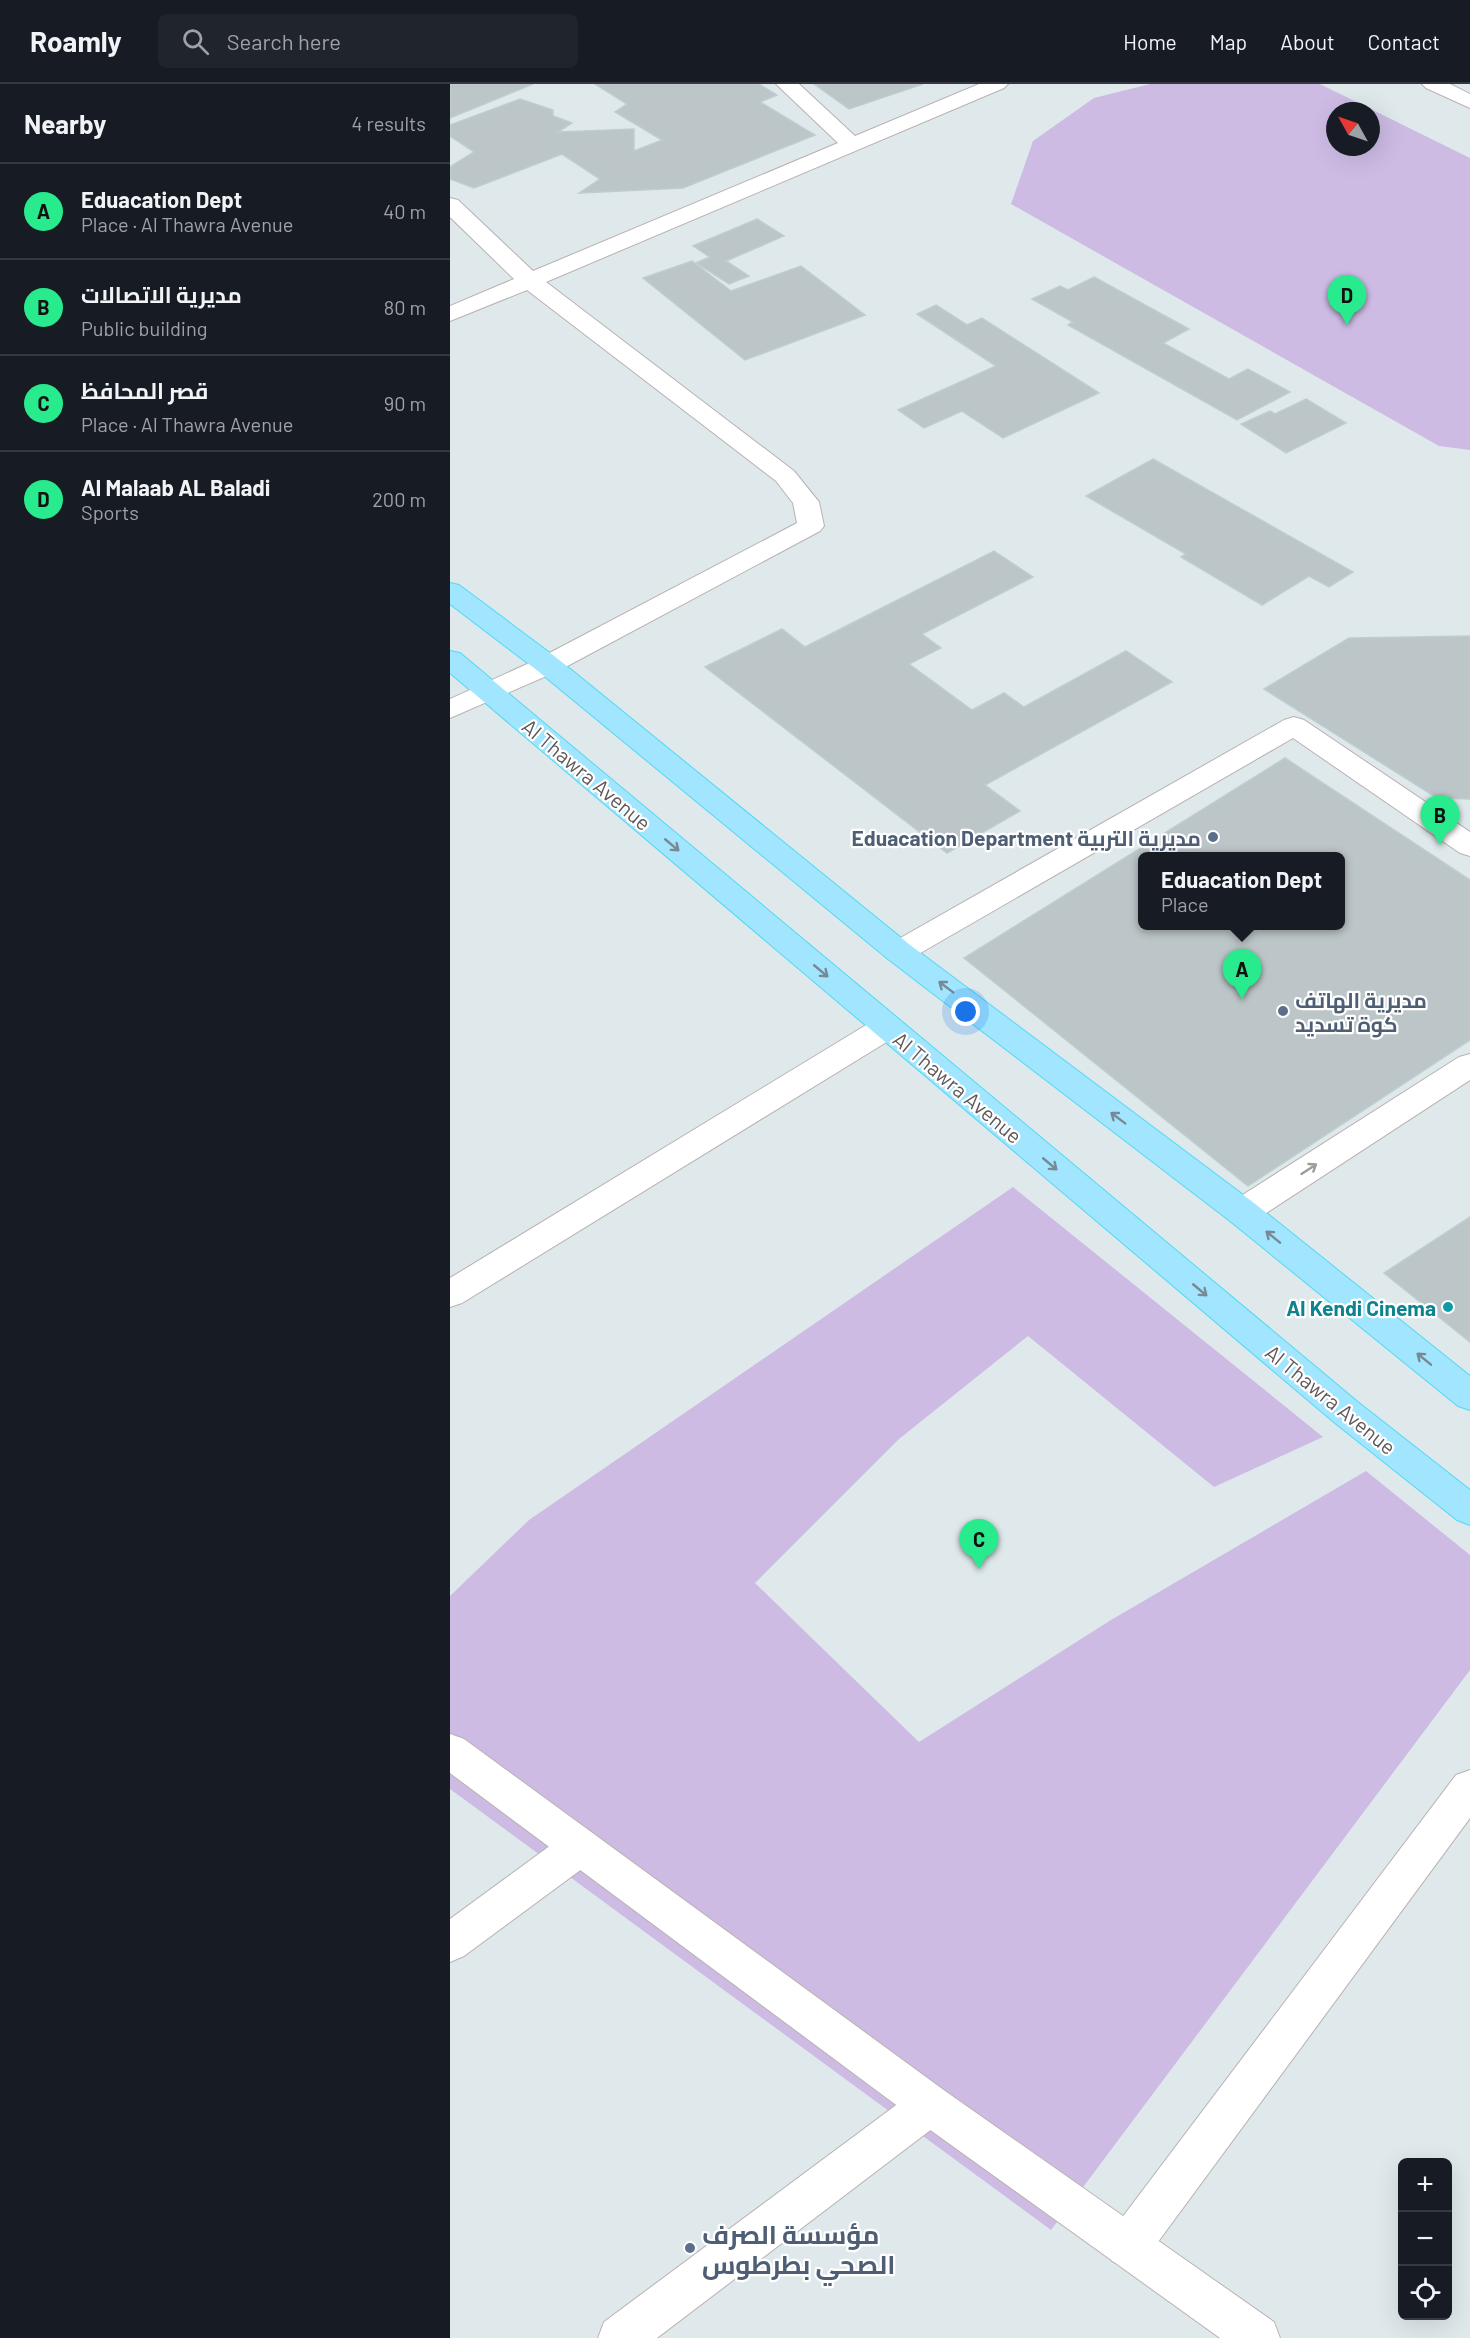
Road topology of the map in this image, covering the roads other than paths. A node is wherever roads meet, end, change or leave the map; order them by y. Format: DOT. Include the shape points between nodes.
graph roads {
  1 [pos="787,84"];
  2 [pos="997,84"];
  3 [pos="1433,84"];
  4 [pos="1470,102"];
  5 [pos="852,145"];
  6 [pos="450,205"];
  7 [pos="530,281"];
  8 [pos="450,314"];
  9 [pos="450,591"];
  10 [pos="450,659"];
  11 [pos="548,665"];
  12 [pos="488,690"];
  13 [pos="450,709"];
  14 [pos="1470,846"];
  15 [pos="899,952"];
  16 [pos="887,1026"];
  17 [pos="1470,1065"];
  18 [pos="1242,1212"];
  19 [pos="450,1294"];
  20 [pos="1470,1396"];
  21 [pos="1470,1510"];
  22 [pos="450,1751"];
  23 [pos="1470,1786"];
  24 [pos="580,1847"];
  25 [pos="450,1943"];
  26 [pos="930,2105"];
  27 [pos="1128,2246"];
  28 [pos="620,2338"];
  29 [pos="1258,2338"];
  1 -- 5 [label="street"];
  2 -- 5 [label="street"];
  3 -- 4 [label="street"];
  5 -- 7 [label="street"];
  6 -- 7 [label="street"];
  7 -- 8 [label="street"];
  7 -- 11 [label="street" via="785,476 806,502 811,526"];
  9 -- 11 [label="main road"];
  10 -- 12 [label="main road, Al Thawra Avenue"];
  11 -- 12 [label="street"];
  11 -- 15 [label="main road"];
  12 -- 13 [label="street"];
  12 -- 16 [label="main road, Al Thawra Avenue, one-way"];
  14 -- 15 [label="street" via="1294,726"];
  18 -- 15 [label="main road, one-way"];
  16 -- 19 [label="street"];
  16 -- 21 [label="main road, Al Thawra Avenue, one-way" via="1347,1413"];
  18 -- 17 [label="street, one-way"];
  20 -- 18 [label="main road, one-way"];
  22 -- 24 [label="street"];
  23 -- 27 [label="street"];
  24 -- 25 [label="street"];
  24 -- 26 [label="street"];
  26 -- 27 [label="street"];
  26 -- 28 [label="street"];
  27 -- 29 [label="street"];
}
